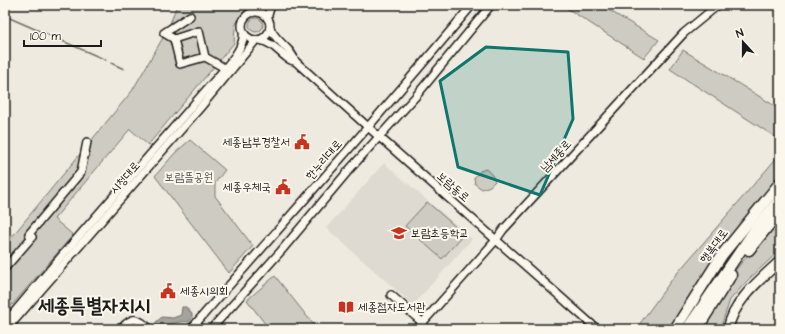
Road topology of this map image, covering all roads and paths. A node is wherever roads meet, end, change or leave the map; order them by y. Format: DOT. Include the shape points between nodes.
graph roads {
  1 [pos="262,5"];
  2 [pos="271,5"];
  3 [pos="472,5"];
  4 [pos="491,5"];
  5 [pos="718,5"];
  6 [pos="254,12"];
  7 [pos="190,16"];
  8 [pos="268,19"];
  9 [pos="203,24"];
  10 [pos="270,28"];
  11 [pos="199,31"];
  12 [pos="243,32"];
  13 [pos="174,39"];
  14 [pos="257,40"];
  15 [pos="205,57"];
  16 [pos="295,61"];
  17 [pos="221,66"];
  18 [pos="368,127"];
  19 [pos="379,137"];
  20 [pos="87,142"];
  21 [pos="780,183"];
  22 [pos="780,188"];
  23 [pos="780,199"];
  24 [pos="780,211"];
  25 [pos="496,240"];
  26 [pos="780,261"];
  27 [pos="5,268"];
  28 [pos="390,295"];
  29 [pos="5,323"];
  30 [pos="420,326"];
  31 [pos="681,327"];
  32 [pos="7,329"];
  33 [pos="121,329"];
  34 [pos="150,329"];
  35 [pos="191,329"];
  36 [pos="211,329"];
  37 [pos="597,329"];
  38 [pos="728,329"];
  1 -- 6 [label="street"];
  2 -- 8 [label="street"];
  3 -- 18 [label="street, 한누리대로"];
  4 -- 19 [label="street"];
  5 -- 25 [label="street, 남세종로" via="684,33"];
  6 -- 8 [label="street"];
  6 -- 12 [label="street" via="244,19"];
  7 -- 13 [label="street" via="164,33"];
  8 -- 10 [label="street"];
  9 -- 11 [label="street"];
  10 -- 14 [label="street" via="266,35"];
  10 -- 16 [label="street" via="294,56"];
  11 -- 13 [label="street"];
  11 -- 15 [label="street"];
  12 -- 14 [label="street" via="248,38"];
  12 -- 29 [label="street, 시청대로" via="243,42 214,81"];
  13 -- 15 [label="street" via="179,66"];
  14 -- 16 [label="street" via="266,40 290,60"];
  14 -- 32 [label="street, 시청대로"];
  15 -- 17 [label="street"];
  16 -- 18 [label="street, 보람동로"];
  18 -- 19 [label="street, 보람동로"];
  18 -- 35 [label="street, 한누리대로"];
  19 -- 25 [label="street, 보람동로"];
  19 -- 36 [label="street"];
  20 -- 27 [label="street" via="81,172 29,234 32,237"];
  21 -- 31 [label="highway, 행복대로" via="722,255"];
  22 -- 31 [label="highway" via="750,225"];
  23 -- 31 [label="highway"];
  24 -- 31 [label="highway" via="736,267"];
  25 -- 30 [label="street, 남세종로"];
  25 -- 37 [label="street, 보람동로"];
  26 -- 38 [label="main road" via="741,300"];
  28 -- 30 [label="street"];
  33 -- 34 [label="street" via="135,319"];
}
